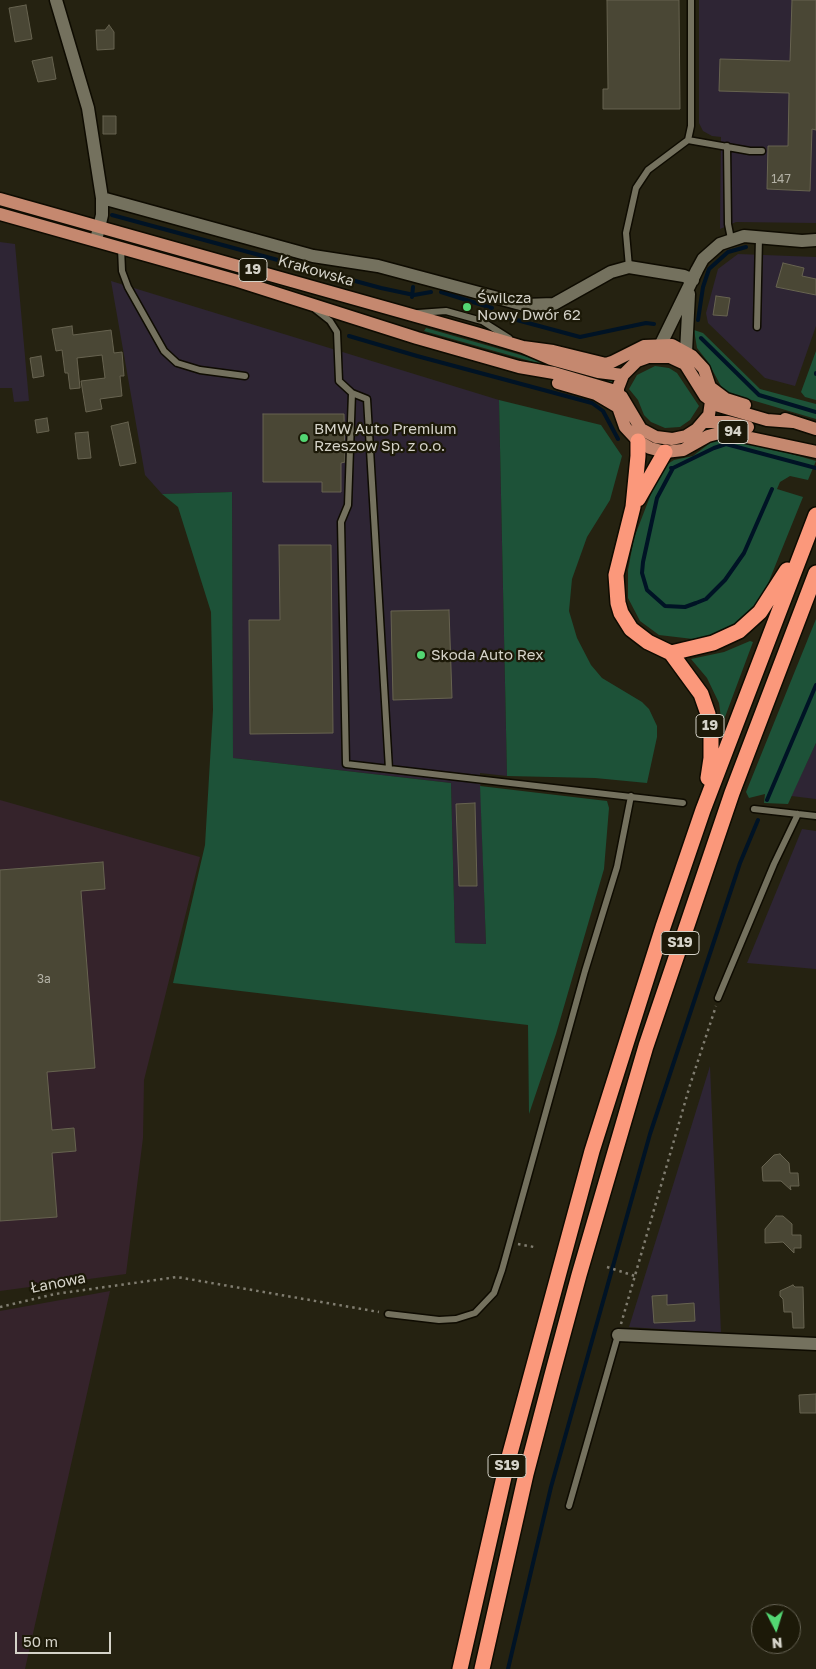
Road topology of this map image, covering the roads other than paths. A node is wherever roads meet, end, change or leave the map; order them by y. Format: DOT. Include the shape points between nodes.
graph roads {
  1 [pos="56,0"];
  2 [pos="690,0"];
  3 [pos="688,140"];
  4 [pos="727,146"];
  5 [pos="762,151"];
  6 [pos="102,194"];
  7 [pos="0,200"];
  8 [pos="0,214"];
  9 [pos="98,234"];
  10 [pos="759,237"];
  11 [pos="731,239"];
  12 [pos="816,240"];
  13 [pos="121,247"];
  14 [pos="630,267"];
  15 [pos="691,284"];
  16 [pos="303,300"];
  17 [pos="757,327"];
  18 [pos="662,344"];
  19 [pos="523,347"];
  20 [pos="686,352"];
  21 [pos="654,356"];
  22 [pos="519,367"];
  23 [pos="623,375"];
  24 [pos="245,376"];
  25 [pos="710,387"];
  26 [pos="352,393"];
  27 [pos="618,393"];
  28 [pos="711,401"];
  29 [pos="618,408"];
  30 [pos="704,422"];
  31 [pos="793,422"];
  32 [pos="816,429"];
  33 [pos="638,441"];
  34 [pos="668,445"];
  35 [pos="810,450"];
  36 [pos="634,507"];
  37 [pos="816,515"];
  38 [pos="807,536"];
  39 [pos="816,573"];
  40 [pos="671,653"];
  41 [pos="389,769"];
  42 [pos="631,796"];
  43 [pos="683,802"];
  44 [pos="754,809"];
  45 [pos="704,810"];
  46 [pos="798,814"];
  47 [pos="816,816"];
  48 [pos="718,998"];
  49 [pos="388,1314"];
  50 [pos="618,1335"];
  51 [pos="816,1344"];
  52 [pos="569,1506"];
  53 [pos="460,1669"];
  54 [pos="482,1669"];
  1 -- 6 [label="street" via="88,108"];
  2 -- 3 [label="lane" via="691,126"];
  3 -- 4 [label="lane"];
  3 -- 14 [label="lane" via="648,170 636,188 626,233"];
  4 -- 5 [label="lane"];
  4 -- 11 [label="lane"];
  6 -- 9 [label="street"];
  6 -- 14 [label="street" via="313,256 378,266 524,305 554,304 611,272"];
  7 -- 9 [label="main road, Krakowska / 19"];
  8 -- 9 [label="main road, Krakowska / 19"];
  9 -- 13 [label="main road, Krakowska / 19"];
  9 -- 19 [label="main road, Krakowska / 19" via="406,313"];
  10 -- 11 [label="street"];
  10 -- 12 [label="street"];
  10 -- 17 [label="lane"];
  11 -- 15 [label="street" via="703,259"];
  13 -- 16 [label="main road, Krakowska / 19"];
  13 -- 24 [label="lane" via="122,271 128,287 164,351 177,363 200,370"];
  14 -- 15 [label="street" via="656,270"];
  15 -- 18 [label="street"];
  15 -- 20 [label="street"];
  16 -- 22 [label="main road, Krakowska / 19" via="417,338"];
  16 -- 26 [label="lane" via="335,328 339,381"];
  18 -- 19 [label="main road, 19" via="644,346 606,364"];
  18 -- 20 [label="main road"];
  18 -- 21 [label="street"];
  19 -- 23 [label="main road, Krakowska / 19" via="589,370"];
  20 -- 25 [label="main road" via="701,364"];
  21 -- 23 [label="main road" via="637,361"];
  21 -- 28 [label="main road" via="670,357 685,364 695,376 700,390"];
  22 -- 27 [label="main road, Krakowska" via="554,373"];
  22 -- 29 [label="main road, Krakowska / 19" via="596,394"];
  23 -- 27 [label="main road"];
  25 -- 28 [label="main road"];
  25 -- 31 [label="main road" via="726,399"];
  26 -- 41 [label="lane" via="367,399"];
  26 -- 41 [label="lane" via="348,505 341,522 346,764"];
  27 -- 29 [label="main road"];
  27 -- 34 [label="main road, 94" via="641,429"];
  28 -- 30 [label="main road" via="709,415"];
  28 -- 31 [label="main road" via="767,420"];
  29 -- 33 [label="main road" via="625,427"];
  30 -- 34 [label="main road, 94"];
  30 -- 35 [label="main road, 94" via="728,422 778,436"];
  31 -- 32 [label="main road"];
  33 -- 34 [label="main road"];
  33 -- 36 [label="highway, 19"];
  34 -- 35 [label="main road, 94" via="690,448 708,436 723,432"];
  34 -- 36 [label="highway"];
  36 -- 40 [label="highway, 19" via="618,566 618,603 625,622 635,632"];
  37 -- 38 [label="highway, S19"];
  38 -- 40 [label="highway" via="760,612 745,626 723,640"];
  38 -- 45 [label="highway, S19"];
  39 -- 54 [label="highway, S19" via="732,793 646,1046 554,1366"];
  40 -- 45 [label="highway, 19" via="697,687 708,714 711,758"];
  41 -- 42 [label="lane"];
  42 -- 43 [label="lane"];
  42 -- 49 [label="lane" via="617,867 494,1294 475,1313 456,1319"];
  44 -- 46 [label="lane"];
  45 -- 53 [label="highway, S19" via="629,1032 562,1254 506,1468"];
  46 -- 47 [label="lane"];
  46 -- 48 [label="lane"];
  50 -- 51 [label="street"];
  50 -- 52 [label="lane"];
}
